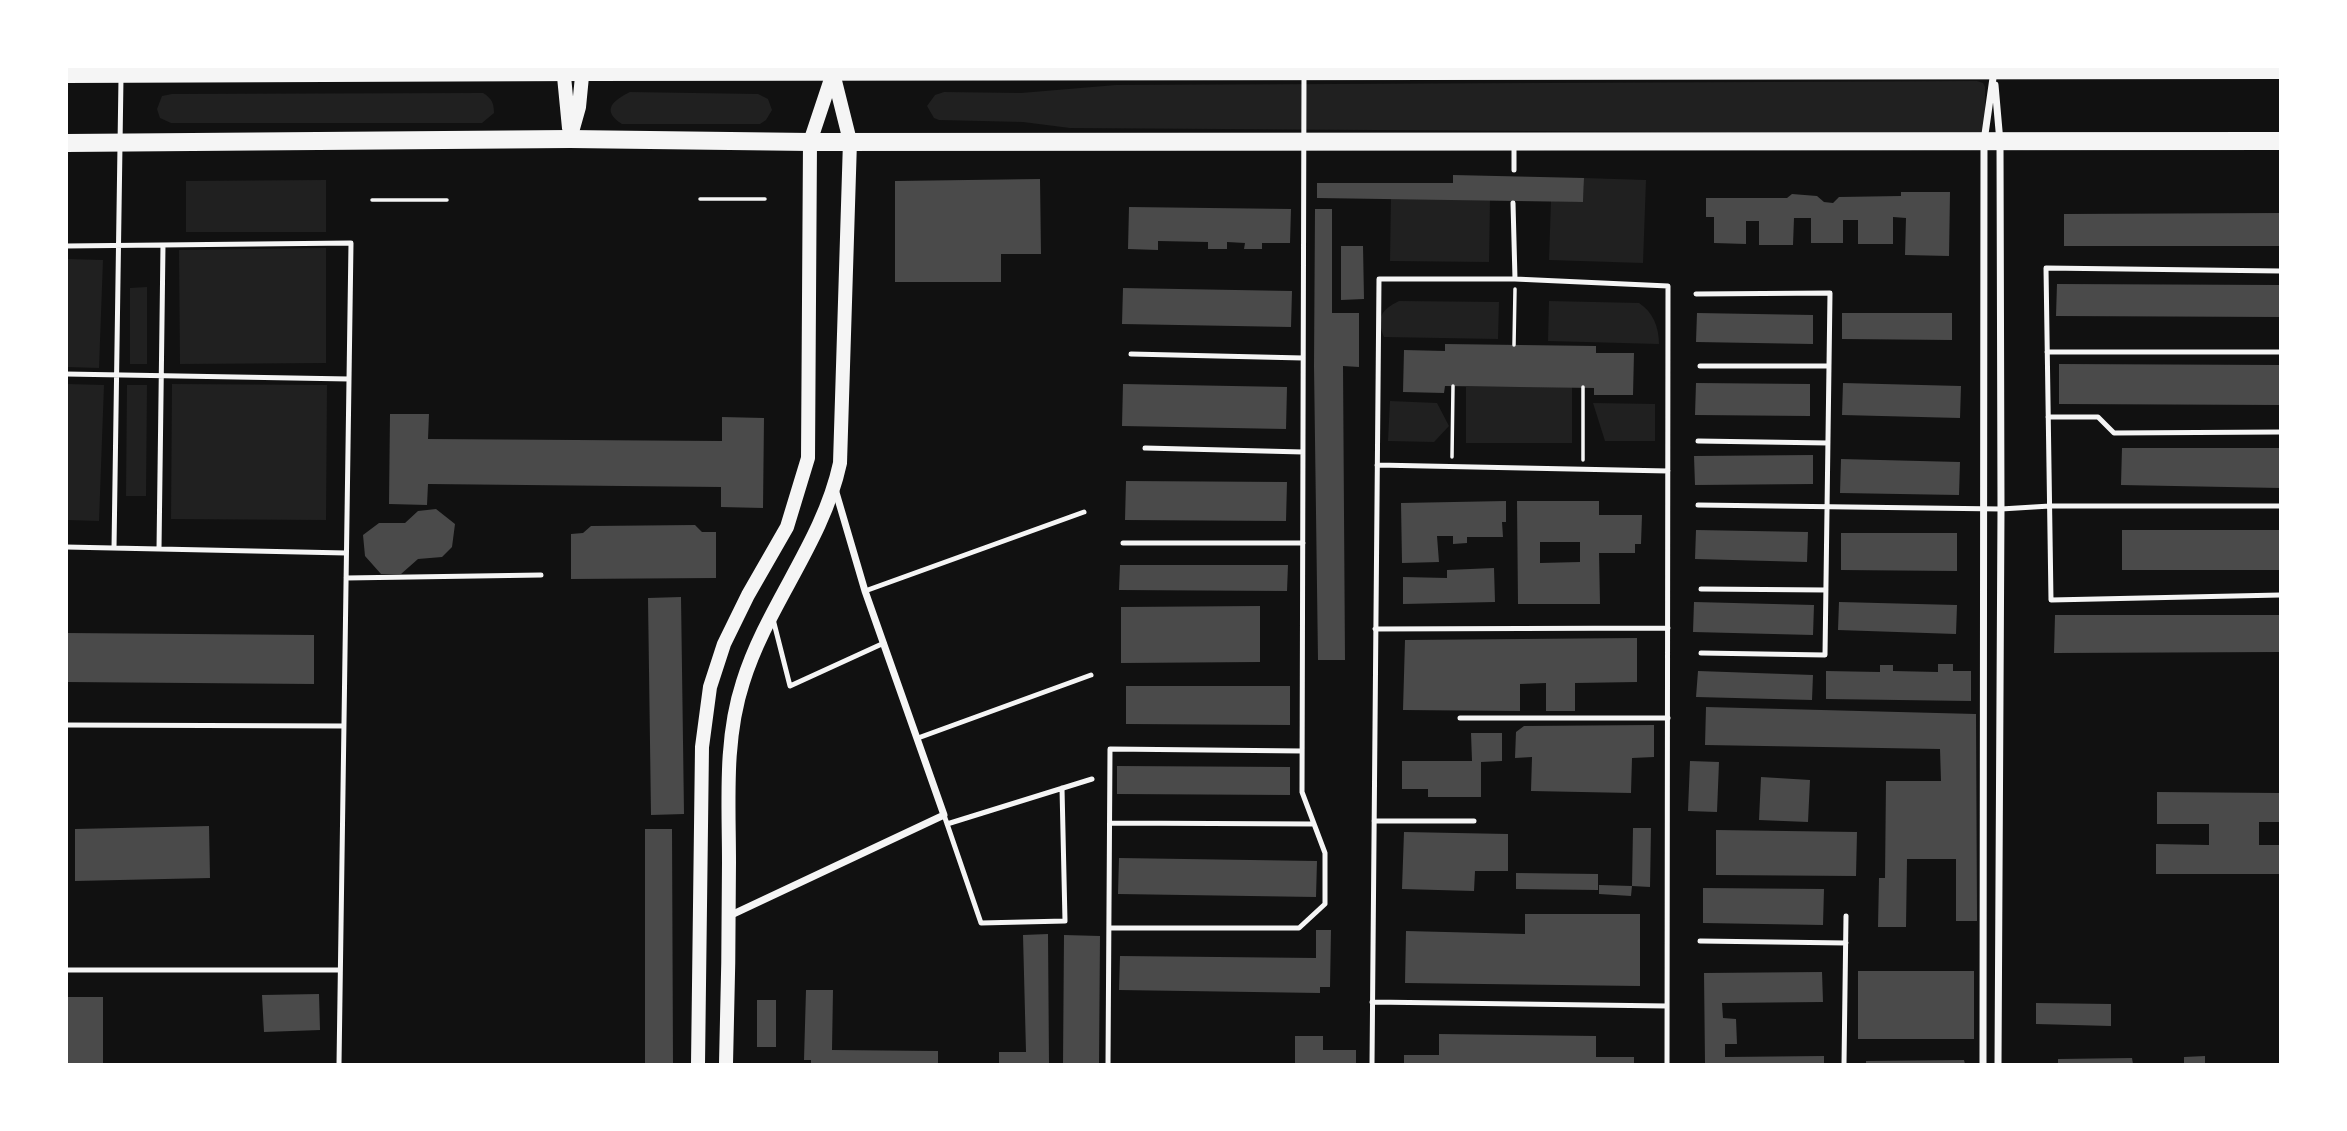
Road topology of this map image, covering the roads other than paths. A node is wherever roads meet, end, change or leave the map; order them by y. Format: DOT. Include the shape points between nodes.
graph roads {
  1 [pos="563,69"];
  2 [pos="583,69"];
  3 [pos="1164,69"];
  4 [pos="904,70"];
  5 [pos="1994,70"];
  6 [pos="2280,70"];
  7 [pos="833,72"];
  8 [pos="1304,72"];
  9 [pos="121,74"];
  10 [pos="66,75"];
  11 [pos="570,139"];
  12 [pos="850,141"];
  13 [pos="1992,141"];
  14 [pos="2280,141"];
  15 [pos="810,142"];
  16 [pos="1304,142"];
  17 [pos="1514,142"];
  18 [pos="66,143"];
  19 [pos="120,143"];
  20 [pos="1514,170"];
  21 [pos="1513,203"];
  22 [pos="118,245"];
  23 [pos="163,245"];
  24 [pos="66,246"];
  25 [pos="2280,271"];
  26 [pos="1515,279"];
  27 [pos="1696,295"];
  28 [pos="2048,352"];
  29 [pos="2280,352"];
  30 [pos="1131,354"];
  31 [pos="1303,358"];
  32 [pos="1700,366"];
  33 [pos="1829,366"];
  34 [pos="66,374"];
  35 [pos="117,375"];
  36 [pos="161,375"];
  37 [pos="349,379"];
  38 [pos="2049,417"];
  39 [pos="2280,432"];
  40 [pos="1698,441"];
  41 [pos="1828,443"];
  42 [pos="1145,449"];
  43 [pos="1303,452"];
  44 [pos="1377,465"];
  45 [pos="1668,471"];
  46 [pos="834,488"];
  47 [pos="1699,505"];
  48 [pos="1827,506"];
  49 [pos="2050,506"];
  50 [pos="2280,506"];
  51 [pos="1985,509"];
  52 [pos="2001,509"];
  53 [pos="1084,512"];
  54 [pos="1123,542"];
  55 [pos="1303,543"];
  56 [pos="66,547"];
  57 [pos="114,548"];
  58 [pos="159,549"];
  59 [pos="346,553"];
  60 [pos="541,575"];
  61 [pos="346,578"];
  62 [pos="1701,589"];
  63 [pos="1826,590"];
  64 [pos="865,591"];
  65 [pos="2280,595"];
  66 [pos="772,616"];
  67 [pos="1668,628"];
  68 [pos="1375,629"];
  69 [pos="884,643"];
  70 [pos="1701,653"];
  71 [pos="1091,675"];
  72 [pos="1460,718"];
  73 [pos="1668,718"];
  74 [pos="66,725"];
  75 [pos="344,726"];
  76 [pos="918,738"];
  77 [pos="1302,751"];
  78 [pos="1091,779"];
  79 [pos="1062,788"];
  80 [pos="944,815"];
  81 [pos="1374,821"];
  82 [pos="1474,821"];
  83 [pos="1110,823"];
  84 [pos="947,824"];
  85 [pos="1314,824"];
  86 [pos="729,916"];
  87 [pos="1846,916"];
  88 [pos="1109,928"];
  89 [pos="1700,941"];
  90 [pos="1846,943"];
  91 [pos="66,970"];
  92 [pos="340,970"];
  93 [pos="1372,1002"];
  94 [pos="1667,1006"];
  95 [pos="338,1065"];
  96 [pos="698,1065"];
  97 [pos="726,1065"];
  98 [pos="1108,1065"];
  99 [pos="1372,1065"];
  100 [pos="1667,1065"];
  101 [pos="1844,1065"];
  102 [pos="1983,1065"];
  103 [pos="1998,1065"];
  1 -- 2 [label="main road"];
  1 -- 9 [label="main road"];
  1 -- 11 [label="main road"];
  2 -- 7 [label="main road"];
  2 -- 11 [label="main road"];
  3 -- 4 [label="main road"];
  3 -- 8 [label="main road"];
  4 -- 7 [label="main road"];
  5 -- 6 [label="main road"];
  5 -- 8 [label="main road"];
  5 -- 13 [label="street"];
  5 -- 13 [label="street"];
  7 -- 12 [label="main road"];
  7 -- 15 [label="main road"];
  8 -- 16 [label="lane"];
  9 -- 10 [label="main road"];
  9 -- 19 [label="lane"];
  11 -- 15 [label="main road"];
  11 -- 19 [label="main road"];
  12 -- 15 [label="main road"];
  12 -- 16 [label="main road"];
  12 -- 46 [label="main road" via="840,463"];
  13 -- 14 [label="main road"];
  13 -- 17 [label="main road"];
  13 -- 51 [label="street"];
  13 -- 52 [label="street"];
  15 -- 96 [label="main road" via="808,458 787,527 724,644 710,687 702,747"];
  16 -- 17 [label="main road"];
  16 -- 31 [label="lane"];
  17 -- 20 [label="lane"];
  18 -- 19 [label="main road"];
  19 -- 22 [label="lane"];
  21 -- 26 [label="lane"];
  22 -- 23 [label="lane"];
  22 -- 24 [label="lane"];
  22 -- 35 [label="lane"];
  23 -- 36 [label="lane"];
  23 -- 37 [label="lane" via="351,243"];
  25 -- 28 [label="lane" via="2046,268"];
  26 -- 44 [label="lane" via="1379,279"];
  26 -- 45 [label="lane" via="1668,286"];
  27 -- 33 [label="lane" via="1830,293"];
  28 -- 29 [label="lane"];
  28 -- 38 [label="lane"];
  30 -- 31 [label="lane"];
  31 -- 43 [label="lane"];
  32 -- 33 [label="lane"];
  33 -- 41 [label="lane"];
  34 -- 35 [label="lane"];
  35 -- 36 [label="lane"];
  35 -- 57 [label="lane"];
  36 -- 37 [label="lane"];
  36 -- 58 [label="lane"];
  37 -- 59 [label="lane"];
  38 -- 39 [label="lane" via="2098,417 2114,433"];
  38 -- 49 [label="lane"];
  40 -- 41 [label="lane"];
  41 -- 48 [label="lane"];
  42 -- 43 [label="lane"];
  43 -- 55 [label="lane"];
  44 -- 45 [label="lane"];
  44 -- 68 [label="lane"];
  45 -- 67 [label="lane"];
  46 -- 64 [label="street"];
  46 -- 66 [label="main road" via="813,540"];
  47 -- 48 [label="lane"];
  48 -- 51 [label="lane"];
  48 -- 63 [label="lane"];
  49 -- 50 [label="lane"];
  49 -- 52 [label="lane"];
  49 -- 65 [label="lane" via="2051,600"];
  51 -- 52 [label="lane"];
  51 -- 102 [label="street"];
  52 -- 103 [label="street"];
  53 -- 64 [label="lane"];
  54 -- 55 [label="lane"];
  55 -- 77 [label="lane"];
  56 -- 57 [label="lane"];
  57 -- 58 [label="lane"];
  58 -- 59 [label="lane"];
  59 -- 61 [label="lane"];
  60 -- 61 [label="lane"];
  61 -- 75 [label="lane"];
  62 -- 63 [label="lane"];
  63 -- 70 [label="lane" via="1825,655"];
  64 -- 69 [label="street"];
  66 -- 69 [label="lane" via="790,686"];
  66 -- 86 [label="main road" via="742,683 729,747"];
  67 -- 68 [label="lane"];
  67 -- 73 [label="lane"];
  68 -- 81 [label="lane"];
  69 -- 76 [label="street"];
  71 -- 76 [label="lane"];
  72 -- 73 [label="lane"];
  73 -- 94 [label="lane"];
  74 -- 75 [label="lane"];
  75 -- 92 [label="lane"];
  76 -- 80 [label="street"];
  77 -- 83 [label="lane" via="1110,749"];
  77 -- 85 [label="lane" via="1302,792"];
  78 -- 79 [label="lane"];
  79 -- 84 [label="lane"];
  79 -- 84 [label="lane" via="1065,921 981,923"];
  80 -- 84 [label="lane"];
  80 -- 86 [label="street"];
  81 -- 82 [label="lane"];
  81 -- 93 [label="lane"];
  83 -- 85 [label="lane"];
  83 -- 88 [label="lane"];
  85 -- 88 [label="lane" via="1325,853 1325,904 1299,929"];
  86 -- 97 [label="main road"];
  87 -- 90 [label="lane"];
  88 -- 98 [label="lane"];
  89 -- 90 [label="lane"];
  90 -- 101 [label="lane"];
  91 -- 92 [label="lane"];
  92 -- 95 [label="lane"];
  93 -- 94 [label="lane"];
  93 -- 99 [label="lane"];
  94 -- 100 [label="lane"];
}
